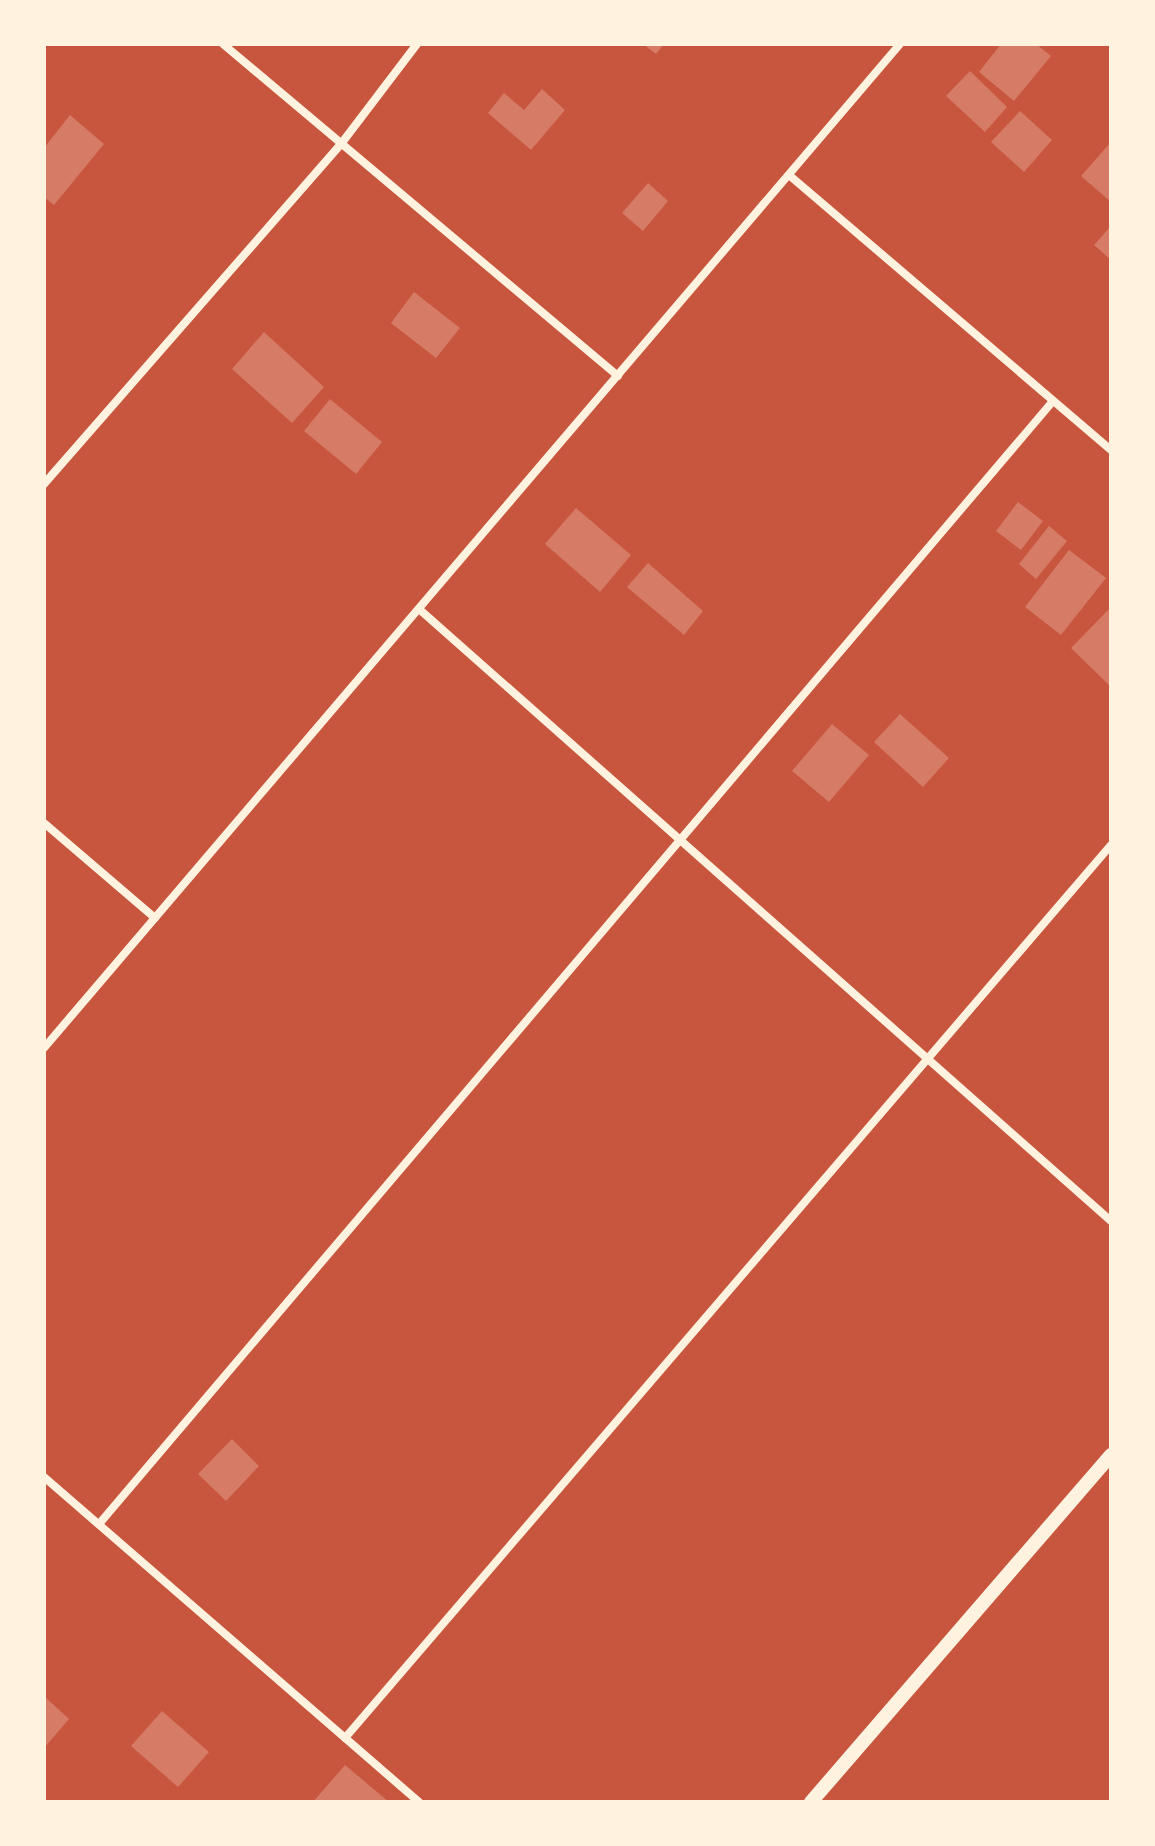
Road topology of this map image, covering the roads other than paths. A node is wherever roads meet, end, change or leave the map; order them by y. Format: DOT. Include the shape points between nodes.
graph roads {
  1 [pos="223,44"];
  2 [pos="417,44"];
  3 [pos="900,44"];
  4 [pos="341,144"];
  5 [pos="789,175"];
  6 [pos="618,376"];
  7 [pos="1053,401"];
  8 [pos="1111,450"];
  9 [pos="44,484"];
  10 [pos="419,609"];
  11 [pos="44,823"];
  12 [pos="680,840"];
  13 [pos="1111,845"];
  14 [pos="155,918"];
  15 [pos="44,1048"];
  16 [pos="926,1057"];
  17 [pos="1111,1221"];
  18 [pos="1111,1455"];
  19 [pos="44,1477"];
  20 [pos="99,1524"];
  21 [pos="345,1738"];
  22 [pos="419,1802"];
  23 [pos="811,1802"];
  1 -- 4 [label="street"];
  2 -- 4 [label="street"];
  3 -- 5 [label="street"];
  4 -- 6 [label="street"];
  4 -- 9 [label="street"];
  5 -- 6 [label="street"];
  5 -- 7 [label="street"];
  6 -- 10 [label="street"];
  7 -- 8 [label="street"];
  7 -- 12 [label="street"];
  10 -- 12 [label="street"];
  10 -- 14 [label="street"];
  11 -- 14 [label="street"];
  12 -- 16 [label="street"];
  12 -- 20 [label="street"];
  13 -- 16 [label="street"];
  14 -- 15 [label="street"];
  16 -- 17 [label="street"];
  16 -- 21 [label="street"];
  18 -- 23 [label="street"];
  19 -- 20 [label="street"];
  20 -- 21 [label="street"];
  21 -- 22 [label="street"];
}
